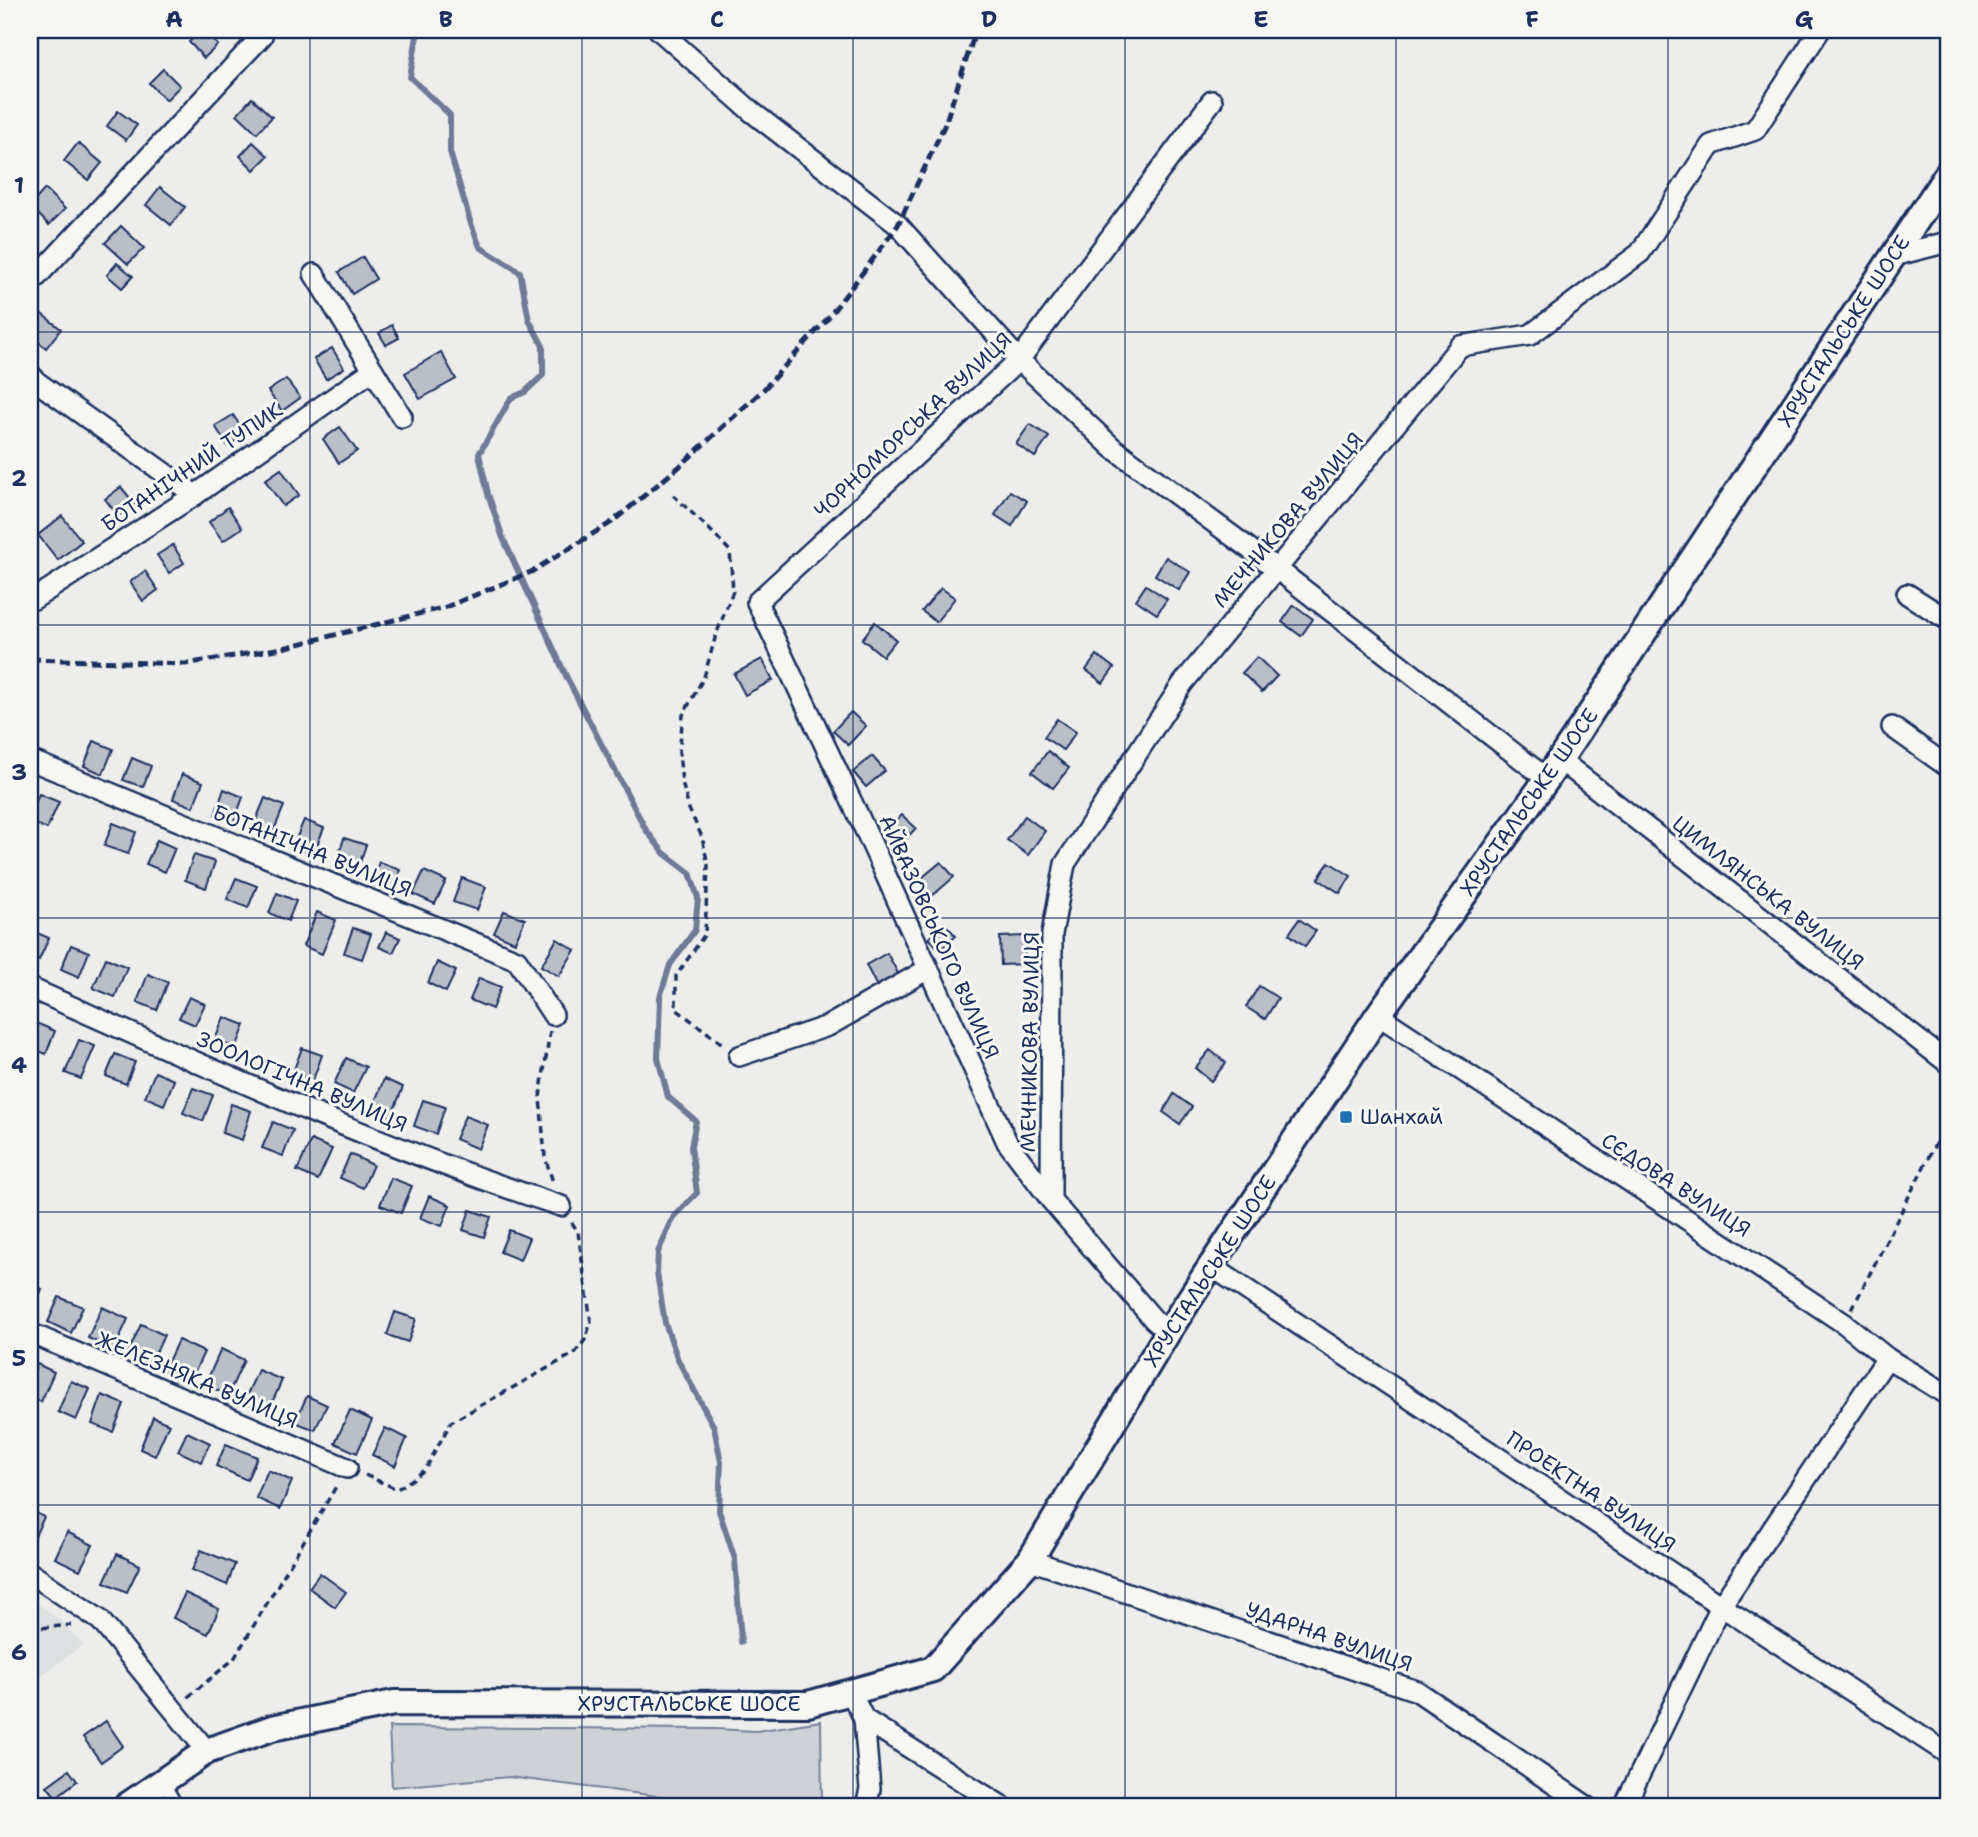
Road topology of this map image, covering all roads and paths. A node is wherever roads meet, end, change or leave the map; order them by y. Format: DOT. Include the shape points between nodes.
graph roads {
  1 [pos="659,30"];
  2 [pos="1820,30"];
  3 [pos="262,36"];
  4 [pos="1212,101"];
  5 [pos="1948,173"];
  6 [pos="1948,242"];
  7 [pos="1893,256"];
  8 [pos="314,274"];
  9 [pos="30,284"];
  10 [pos="1019,360"];
  11 [pos="373,370"];
  12 [pos="30,374"];
  13 [pos="402,417"];
  14 [pos="195,495"];
  15 [pos="673,495"];
  16 [pos="1278,569"];
  17 [pos="1907,594"];
  18 [pos="34,599"];
  19 [pos="757,602"];
  20 [pos="1948,620"];
  21 [pos="1892,727"];
  22 [pos="30,760"];
  23 [pos="1948,767"];
  24 [pos="1553,769"];
  25 [pos="928,969"];
  26 [pos="30,988"];
  27 [pos="552,1015"];
  28 [pos="1378,1015"];
  29 [pos="739,1056"];
  30 [pos="1948,1062"];
  31 [pos="1948,1119"];
  32 [pos="1051,1200"];
  33 [pos="561,1206"];
  34 [pos="1211,1266"];
  35 [pos="1845,1324"];
  36 [pos="1168,1332"];
  37 [pos="30,1334"];
  38 [pos="1887,1357"];
  39 [pos="1948,1395"];
  40 [pos="347,1468"];
  41 [pos="1030,1560"];
  42 [pos="30,1573"];
  43 [pos="1721,1606"];
  44 [pos="851,1693"];
  45 [pos="173,1710"];
  46 [pos="864,1719"];
  47 [pos="207,1751"];
  48 [pos="1948,1754"];
  49 [pos="163,1781"];
  50 [pos="125,1807"];
  51 [pos="178,1807"];
  52 [pos="866,1807"];
  53 [pos="1003,1807"];
  54 [pos="1588,1807"];
  55 [pos="1623,1807"];
  1 -- 10 [label="street, ЦИМЛЯНСЬКА ВУЛИЦЯ" via="752,113 898,225"];
  2 -- 16 [label="street, МЕЧНИКОВА ВУЛИЦЯ" via="1755,130 1711,145 1640,253 1530,335 1461,346"];
  3 -- 9 [label="street"];
  4 -- 10 [label="street, ЧОРНОМОРСЬКА ВУЛИЦЯ"];
  5 -- 7 [label="street, ХРУСТАЛЬСЬКЕ ШОСЕ"];
  6 -- 7 [label="street"];
  7 -- 24 [label="street, ХРУСТАЛЬСЬКЕ ШОСЕ"];
  8 -- 11 [label="street"];
  10 -- 16 [label="street, ЦИМЛЯНСЬКА ВУЛИЦЯ" via="1113,448"];
  10 -- 19 [label="street, ЧОРНОМОРСЬКА ВУЛИЦЯ"];
  11 -- 13 [label="street"];
  11 -- 14 [label="street, БОТАНІЧНИЙ ТУПИК"];
  12 -- 14 [label="street"];
  14 -- 18 [label="street, БОТАНІЧНИЙ ТУПИК"];
  15 -- 29 [label="path" via="730,551 733,591 704,677 683,715 682,782 708,865 705,933 676,976 676,1009"];
  16 -- 24 [label="street, ЦИМЛЯНСЬКА ВУЛИЦЯ"];
  16 -- 32 [label="street, МЕЧНИКОВА ВУЛИЦЯ" via="1183,682 1065,864 1052,934"];
  17 -- 20 [label="street"];
  19 -- 25 [label="street, АЙВАЗОВСЬКОГО ВУЛИЦЯ"];
  21 -- 23 [label="street"];
  22 -- 27 [label="street, БОТАНІЧНА ВУЛИЦЯ" via="517,960"];
  24 -- 28 [label="street, ХРУСТАЛЬСЬКЕ ШОСЕ"];
  24 -- 30 [label="street, ЦИМЛЯНСЬКА ВУЛИЦЯ"];
  25 -- 29 [label="street" via="828,1026"];
  25 -- 32 [label="street, АЙВАЗОВСЬКОГО ВУЛИЦЯ" via="1007,1142"];
  26 -- 33 [label="street, ЗООЛОГІЧНА ВУЛИЦЯ" via="293,1106"];
  27 -- 33 [label="path" via="540,1097 545,1157"];
  28 -- 34 [label="street, ХРУСТАЛЬСЬКЕ ШОСЕ"];
  28 -- 35 [label="street, СЄДОВА ВУЛИЦЯ"];
  31 -- 35 [label="path"];
  32 -- 36 [label="street, АЙВАЗОВСЬКОГО ВУЛИЦЯ"];
  33 -- 40 [label="path" via="579,1233 591,1322 576,1353 452,1422 426,1468 397,1489"];
  34 -- 36 [label="street, ХРУСТАЛЬСЬКЕ ШОСЕ"];
  34 -- 43 [label="street, ПРОЕКТНА ВУЛИЦЯ"];
  35 -- 38 [label="street, СЄДОВА ВУЛИЦЯ"];
  36 -- 41 [label="street, ХРУСТАЛЬСЬКЕ ШОСЕ"];
  37 -- 40 [label="street, ЖЕЛЕЗНЯКА ВУЛИЦЯ"];
  38 -- 39 [label="street, СЄДОВА ВУЛИЦЯ"];
  38 -- 43 [label="street"];
  40 -- 45 [label="path" via="234,1659"];
  41 -- 44 [label="street, ХРУСТАЛЬСЬКЕ ШОСЕ" via="933,1669"];
  41 -- 54 [label="street, УДАРНА ВУЛИЦЯ" via="1417,1691"];
  42 -- 45 [label="street" via="100,1620"];
  43 -- 48 [label="street, ПРОЕКТНА ВУЛИЦЯ"];
  43 -- 55 [label="street"];
  44 -- 46 [label="street"];
  44 -- 47 [label="street, ХРУСТАЛЬСЬКЕ ШОСЕ" via="808,1704 394,1703 272,1728"];
  45 -- 47 [label="street"];
  46 -- 52 [label="street" via="870,1789"];
  46 -- 53 [label="street"];
  47 -- 49 [label="street, ХРУСТАЛЬСЬКЕ ШОСЕ"];
  49 -- 50 [label="street, ХРУСТАЛЬСЬКЕ ШОСЕ"];
  49 -- 51 [label="lane"];
}
